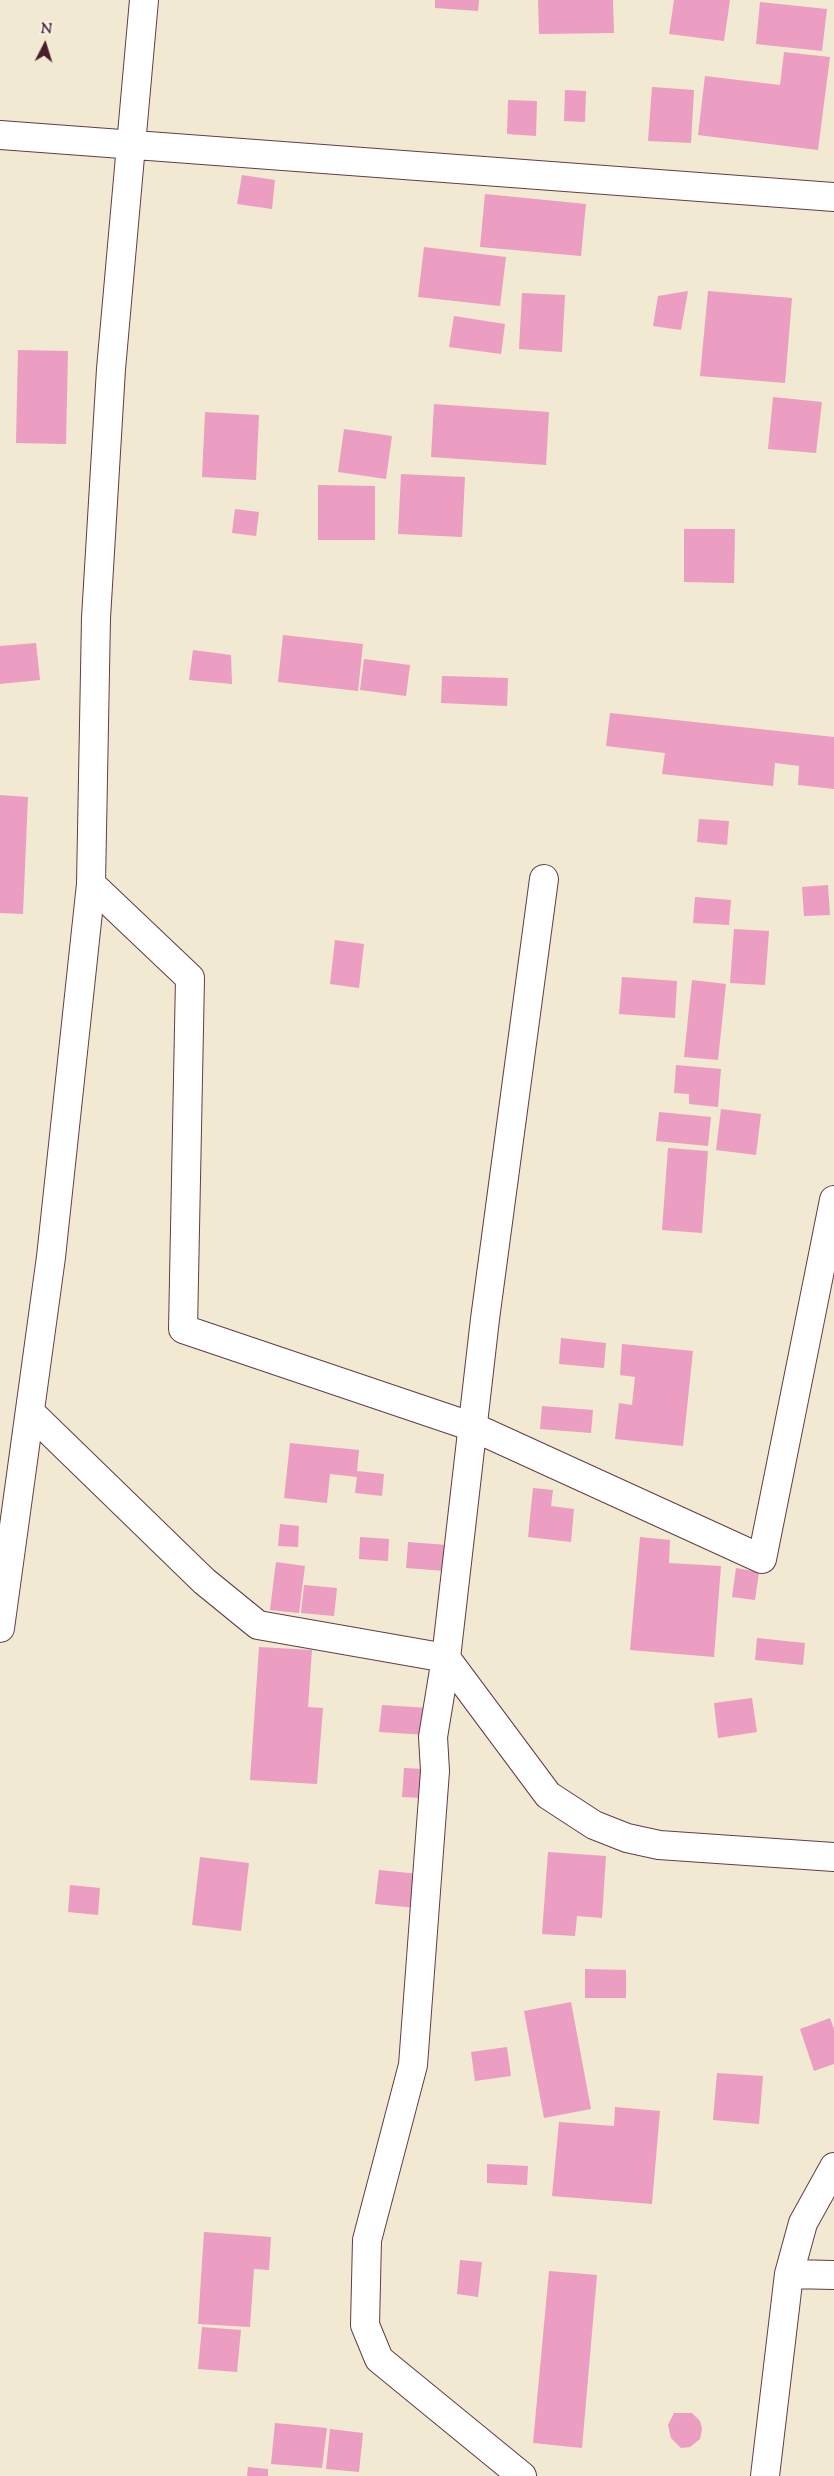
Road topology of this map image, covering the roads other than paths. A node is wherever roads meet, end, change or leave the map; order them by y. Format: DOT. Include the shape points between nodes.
graph roads {
  1 [pos="144,0"];
  2 [pos="0,134"];
  3 [pos="131,143"];
  4 [pos="834,196"];
  5 [pos="544,879"];
  6 [pos="91,884"];
  7 [pos="834,1200"];
  8 [pos="30,1412"];
  9 [pos="473,1427"];
  10 [pos="0,1628"];
  11 [pos="446,1658"];
  12 [pos="834,1857"];
  13 [pos="834,2167"];
  14 [pos="789,2274"];
  15 [pos="834,2275"];
  16 [pos="522,2476"];
  17 [pos="765,2476"];
  1 -- 3 [label="street"];
  2 -- 3 [label="street"];
  3 -- 4 [label="street"];
  3 -- 6 [label="street" via="111,369 96,618"];
  5 -- 9 [label="street"];
  6 -- 8 [label="street" via="52,1257"];
  6 -- 9 [label="street" via="190,978 183,1329"];
  7 -- 9 [label="street" via="762,1560"];
  8 -- 10 [label="street"];
  8 -- 11 [label="street" via="204,1581 258,1625"];
  9 -- 11 [label="street"];
  11 -- 12 [label="street" via="548,1795 594,1825 627,1838 659,1844"];
  11 -- 16 [label="street" via="433,1737 435,1771 413,2065 367,2240 365,2325 379,2359"];
  13 -- 14 [label="street" via="803,2223"];
  14 -- 15 [label="street"];
  14 -- 17 [label="street"];
}
